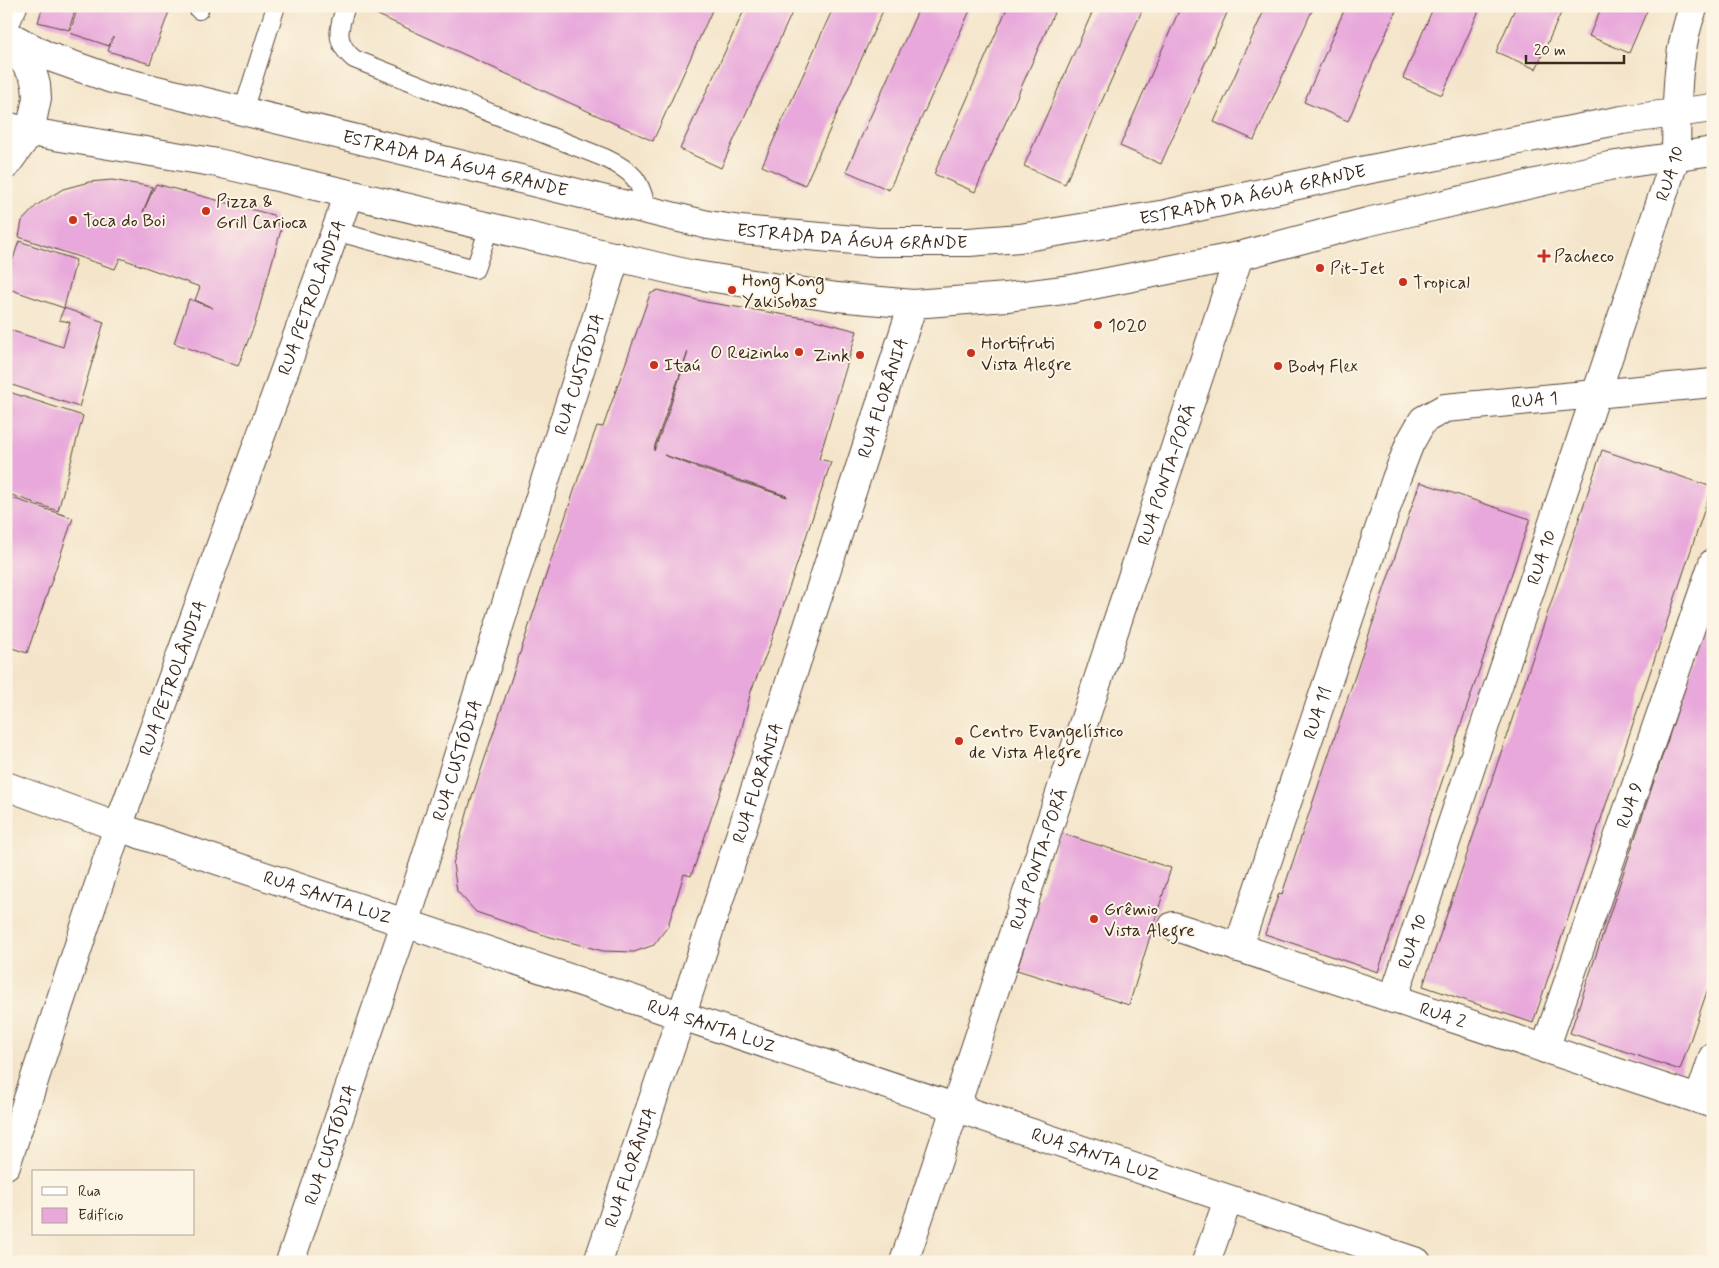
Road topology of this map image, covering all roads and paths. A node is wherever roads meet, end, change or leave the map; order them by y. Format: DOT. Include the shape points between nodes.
graph roads {
  1 [pos="13,6"];
  2 [pos="276,6"];
  3 [pos="346,6"];
  4 [pos="1694,6"];
  5 [pos="6,21"];
  6 [pos="6,34"];
  7 [pos="6,38"];
  8 [pos="1713,108"];
  9 [pos="243,111"];
  10 [pos="1676,112"];
  11 [pos="18,129"];
  12 [pos="1713,151"];
  13 [pos="1676,156"];
  14 [pos="6,165"];
  15 [pos="349,194"];
  16 [pos="647,210"];
  17 [pos="489,228"];
  18 [pos="335,231"];
  19 [pos="616,256"];
  20 [pos="1239,256"];
  21 [pos="913,304"];
  22 [pos="1713,384"];
  23 [pos="1596,395"];
  24 [pos="1396,479"];
  25 [pos="1713,563"];
  26 [pos="6,786"];
  27 [pos="118,828"];
  28 [pos="405,924"];
  29 [pos="1173,926"];
  30 [pos="1238,948"];
  31 [pos="1393,999"];
  32 [pos="681,1017"];
  33 [pos="1545,1049"];
  34 [pos="1713,1057"];
  35 [pos="1706,1102"];
  36 [pos="954,1109"];
  37 [pos="6,1165"];
  38 [pos="1228,1200"];
  39 [pos="290,1262"];
  40 [pos="598,1262"];
  41 [pos="904,1262"];
  42 [pos="1206,1262"];
  43 [pos="1417,1262"];
  1 -- 5 [label="street"];
  2 -- 9 [label="lane"];
  3 -- 16 [label="lane" via="338,28 343,50 354,59 625,168 642,189"];
  4 -- 10 [label="street, RUA 10" via="1682,42"];
  6 -- 9 [label="street, ESTRADA DA ÁGUA GRANDE" via="77,68"];
  7 -- 11 [label="street" via="33,74 36,85 37,98"];
  8 -- 10 [label="street, ESTRADA DA ÁGUA GRANDE"];
  9 -- 16 [label="street, ESTRADA DA ÁGUA GRANDE"];
  10 -- 13 [label="street, RUA 10"];
  10 -- 16 [label="street, ESTRADA DA ÁGUA GRANDE" via="1366,170 1166,214 1020,238 969,242 877,242 741,230"];
  11 -- 14 [label="street"];
  11 -- 15 [label="street" via="218,163"];
  12 -- 13 [label="street"];
  13 -- 20 [label="street" via="1590,171 1367,222"];
  13 -- 23 [label="street, RUA 10"];
  15 -- 17 [label="street"];
  15 -- 18 [label="street, RUA PETROLÂNDIA"];
  17 -- 18 [label="lane" via="475,269"];
  17 -- 19 [label="street"];
  18 -- 27 [label="street, RUA PETROLÂNDIA"];
  19 -- 21 [label="street" via="689,274 837,297"];
  19 -- 28 [label="street, RUA CUSTÓDIA"];
  20 -- 21 [label="street" via="1072,289 1007,298"];
  20 -- 36 [label="street, RUA PONTA-PORÃ"];
  21 -- 32 [label="street, RUA FLORÂNIA"];
  22 -- 23 [label="street, RUA 1"];
  23 -- 24 [label="street, RUA 1" via="1446,408 1424,420 1410,443"];
  23 -- 31 [label="street, RUA 10"];
  24 -- 30 [label="street, RUA 11"];
  25 -- 33 [label="street, RUA 9"];
  26 -- 27 [label="street, RUA SANTA LUZ"];
  27 -- 28 [label="street, RUA SANTA LUZ"];
  27 -- 37 [label="street, RUA PETROLÂNDIA"];
  28 -- 32 [label="street, RUA SANTA LUZ"];
  28 -- 39 [label="street, RUA CUSTÓDIA"];
  29 -- 30 [label="street, RUA 2"];
  30 -- 31 [label="street, RUA 2"];
  31 -- 33 [label="street, RUA 2"];
  32 -- 36 [label="street, RUA SANTA LUZ"];
  32 -- 40 [label="street, RUA FLORÂNIA"];
  33 -- 35 [label="street, RUA 2"];
  34 -- 35 [label="street"];
  36 -- 38 [label="street, RUA SANTA LUZ"];
  36 -- 41 [label="street, RUA PONTA-PORÃ"];
  38 -- 42 [label="street"];
  38 -- 43 [label="street, RUA SANTA LUZ"];
}
